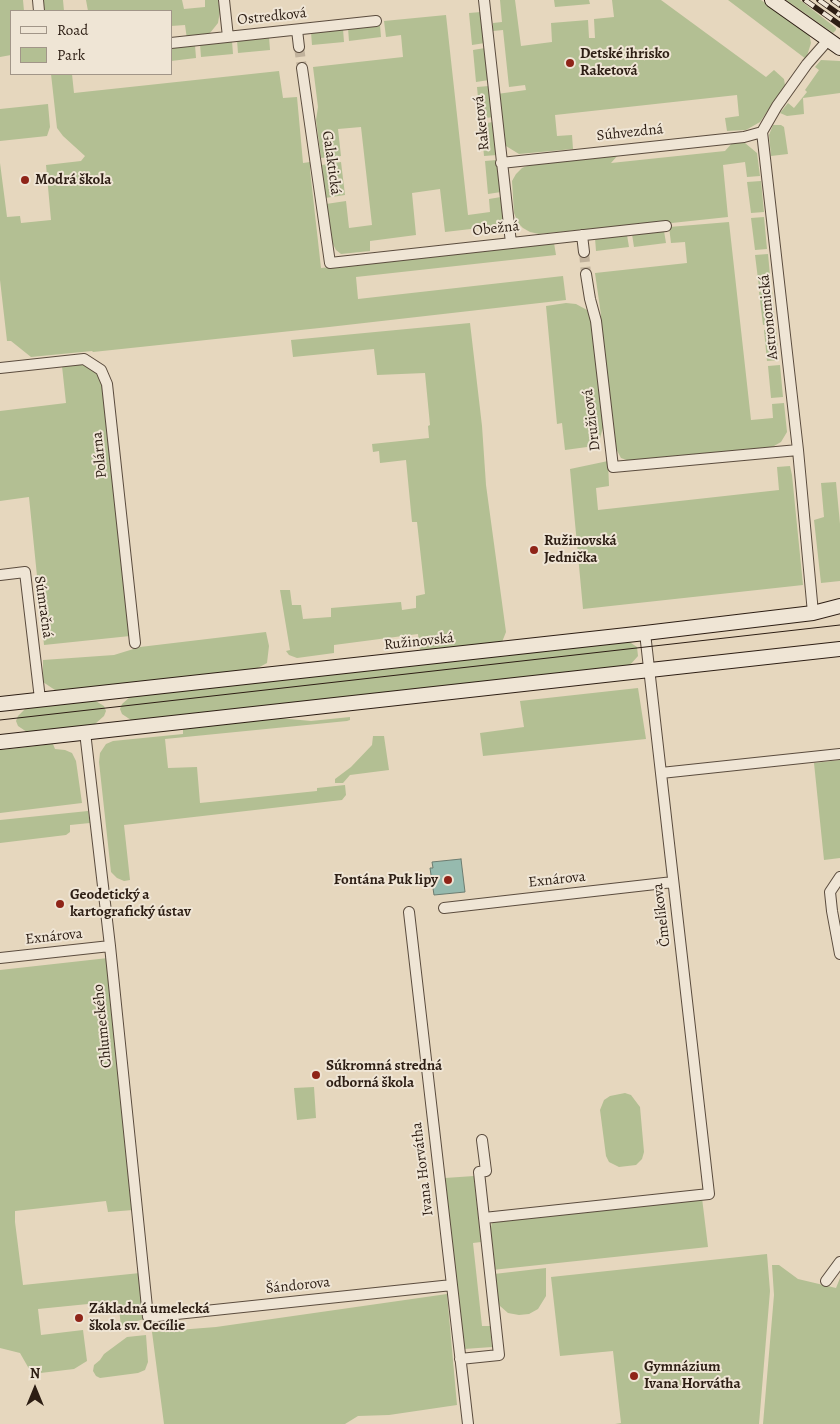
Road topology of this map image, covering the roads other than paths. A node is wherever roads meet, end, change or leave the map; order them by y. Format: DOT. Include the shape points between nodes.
graph roads {
  1 [pos="224,0"];
  2 [pos="484,0"];
  3 [pos="772,0"];
  4 [pos="376,21"];
  5 [pos="297,30"];
  6 [pos="228,37"];
  7 [pos="172,43"];
  8 [pos="834,43"];
  9 [pos="299,47"];
  10 [pos="302,68"];
  11 [pos="762,132"];
  12 [pos="501,163"];
  13 [pos="666,226"];
  14 [pos="582,235"];
  15 [pos="511,243"];
  16 [pos="584,252"];
  17 [pos="330,263"];
  18 [pos="586,274"];
  19 [pos="0,368"];
  20 [pos="798,450"];
  21 [pos="0,574"];
  22 [pos="840,606"];
  23 [pos="813,613"];
  24 [pos="645,633"];
  25 [pos="135,643"];
  26 [pos="840,649"];
  27 [pos="649,670"];
  28 [pos="40,699"];
  29 [pos="0,704"];
  30 [pos="85,732"];
  31 [pos="0,742"];
  32 [pos="840,754"];
  33 [pos="661,773"];
  34 [pos="840,877"];
  35 [pos="673,882"];
  36 [pos="444,908"];
  37 [pos="409,912"];
  38 [pos="110,946"];
  39 [pos="840,954"];
  40 [pos="0,958"];
  41 [pos="482,1140"];
  42 [pos="484,1218"];
  43 [pos="840,1262"];
  44 [pos="826,1281"];
  45 [pos="452,1285"];
  46 [pos="148,1317"];
  47 [pos="460,1359"];
  48 [pos="468,1424"];
  1 -- 6 [label="street"];
  2 -- 12 [label="street, Raketová"];
  3 -- 8 [label="street"];
  4 -- 5 [label="street, Ostredková"];
  5 -- 6 [label="street, Ostredková"];
  5 -- 9 [label="street"];
  6 -- 7 [label="street, Ostredková"];
  8 -- 11 [label="street" via="807,64"];
  10 -- 17 [label="street, Galaktická"];
  11 -- 12 [label="street, Súhvezdná" via="744,137"];
  11 -- 20 [label="street, Astronomická"];
  12 -- 15 [label="street, Raketová"];
  13 -- 14 [label="street, Obežná"];
  14 -- 15 [label="street, Obežná"];
  14 -- 16 [label="street"];
  15 -- 17 [label="street, Obežná"];
  18 -- 20 [label="street, Družicová" via="596,321 613,467"];
  19 -- 25 [label="street, Polárna" via="84,359 101,370 107,384"];
  20 -- 23 [label="street, Astronomická"];
  21 -- 28 [label="street, Súmračná" via="25,572"];
  22 -- 23 [label="street, Ružinovská"];
  23 -- 24 [label="street, Ružinovská"];
  24 -- 27 [label="street, Čmelíkova"];
  24 -- 28 [label="street, Ružinovská"];
  26 -- 27 [label="street"];
  27 -- 30 [label="street"];
  27 -- 33 [label="street, Čmelíkova"];
  28 -- 29 [label="street, Ružinovská"];
  30 -- 31 [label="street"];
  30 -- 38 [label="street, Chlumeckého"];
  32 -- 33 [label="street"];
  33 -- 35 [label="street, Čmelíkova"];
  34 -- 39 [label="street" via="830,892"];
  35 -- 36 [label="street, Exnárova"];
  35 -- 42 [label="street, Čmelíkova" via="709,1194"];
  37 -- 45 [label="street, Ivana Horvátha"];
  38 -- 40 [label="street, Exnárova"];
  38 -- 46 [label="street, Chlumeckého"];
  41 -- 42 [label="street" via="486,1171 479,1172"];
  42 -- 47 [label="street" via="498,1355"];
  43 -- 44 [label="street"];
  45 -- 46 [label="street, Šándorova"];
  45 -- 47 [label="street, Ivana Horvátha"];
  47 -- 48 [label="street, Ivana Horvátha"];
}
